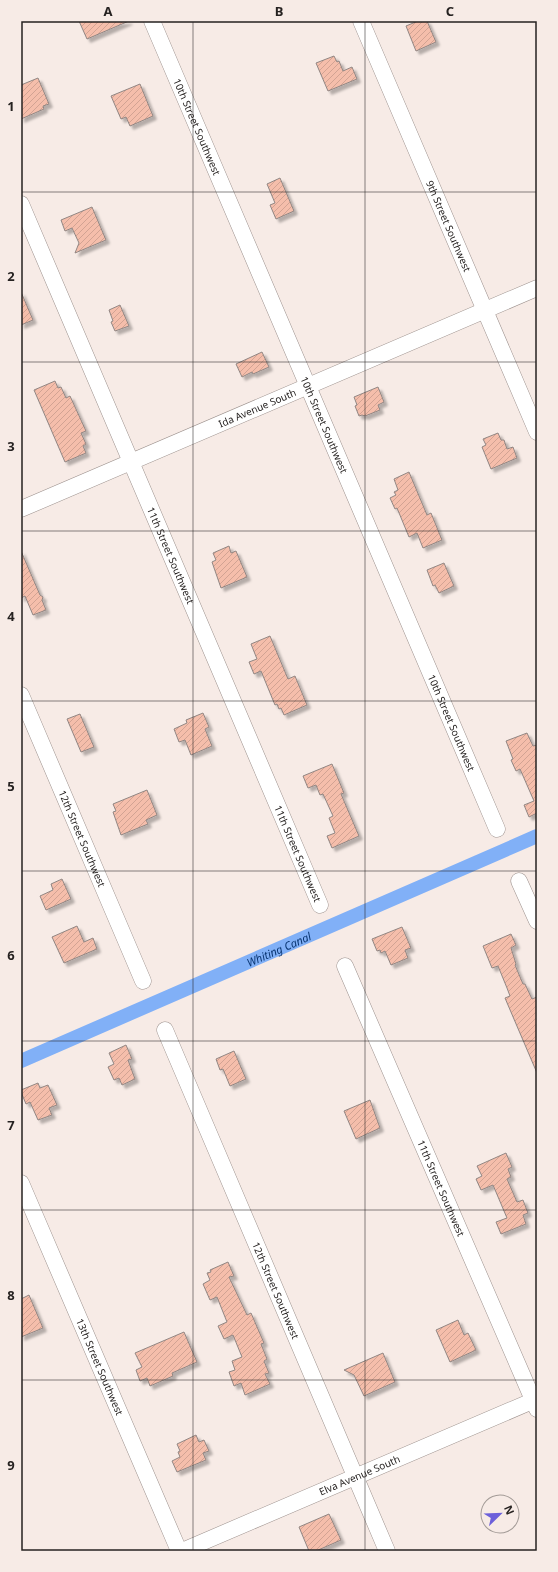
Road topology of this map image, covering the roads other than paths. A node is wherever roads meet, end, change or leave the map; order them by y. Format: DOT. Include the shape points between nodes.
graph roads {
  1 [pos="152,21"];
  2 [pos="361,21"];
  3 [pos="21,204"];
  4 [pos="537,288"];
  5 [pos="485,310"];
  6 [pos="308,386"];
  7 [pos="537,432"];
  8 [pos="131,463"];
  9 [pos="21,509"];
  10 [pos="21,696"];
  11 [pos="497,829"];
  12 [pos="520,880"];
  13 [pos="320,905"];
  14 [pos="537,922"];
  15 [pos="346,966"];
  16 [pos="143,981"];
  17 [pos="165,1030"];
  18 [pos="21,1183"];
  19 [pos="536,1403"];
  20 [pos="356,1476"];
  21 [pos="181,1551"];
  22 [pos="387,1551"];
  1 -- 6 [label="street, 10th Street Southwest"];
  2 -- 5 [label="street, 9th Street Southwest"];
  3 -- 8 [label="street, 11th Street Southwest"];
  4 -- 5 [label="street, Ida Avenue South"];
  5 -- 6 [label="street, Ida Avenue South"];
  5 -- 7 [label="street, 9th Street Southwest"];
  6 -- 8 [label="street, Ida Avenue South"];
  6 -- 11 [label="street, 10th Street Southwest"];
  8 -- 9 [label="street, Ida Avenue South"];
  8 -- 13 [label="street, 11th Street Southwest"];
  10 -- 16 [label="street, 12th Street Southwest"];
  12 -- 14 [label="street"];
  15 -- 19 [label="street, 11th Street Southwest"];
  17 -- 20 [label="street, 12th Street Southwest"];
  18 -- 21 [label="street, 13th Street Southwest"];
  19 -- 20 [label="street, Elva Avenue South"];
  20 -- 21 [label="street, Elva Avenue South"];
  20 -- 22 [label="street, 12th Street Southwest"];
}
